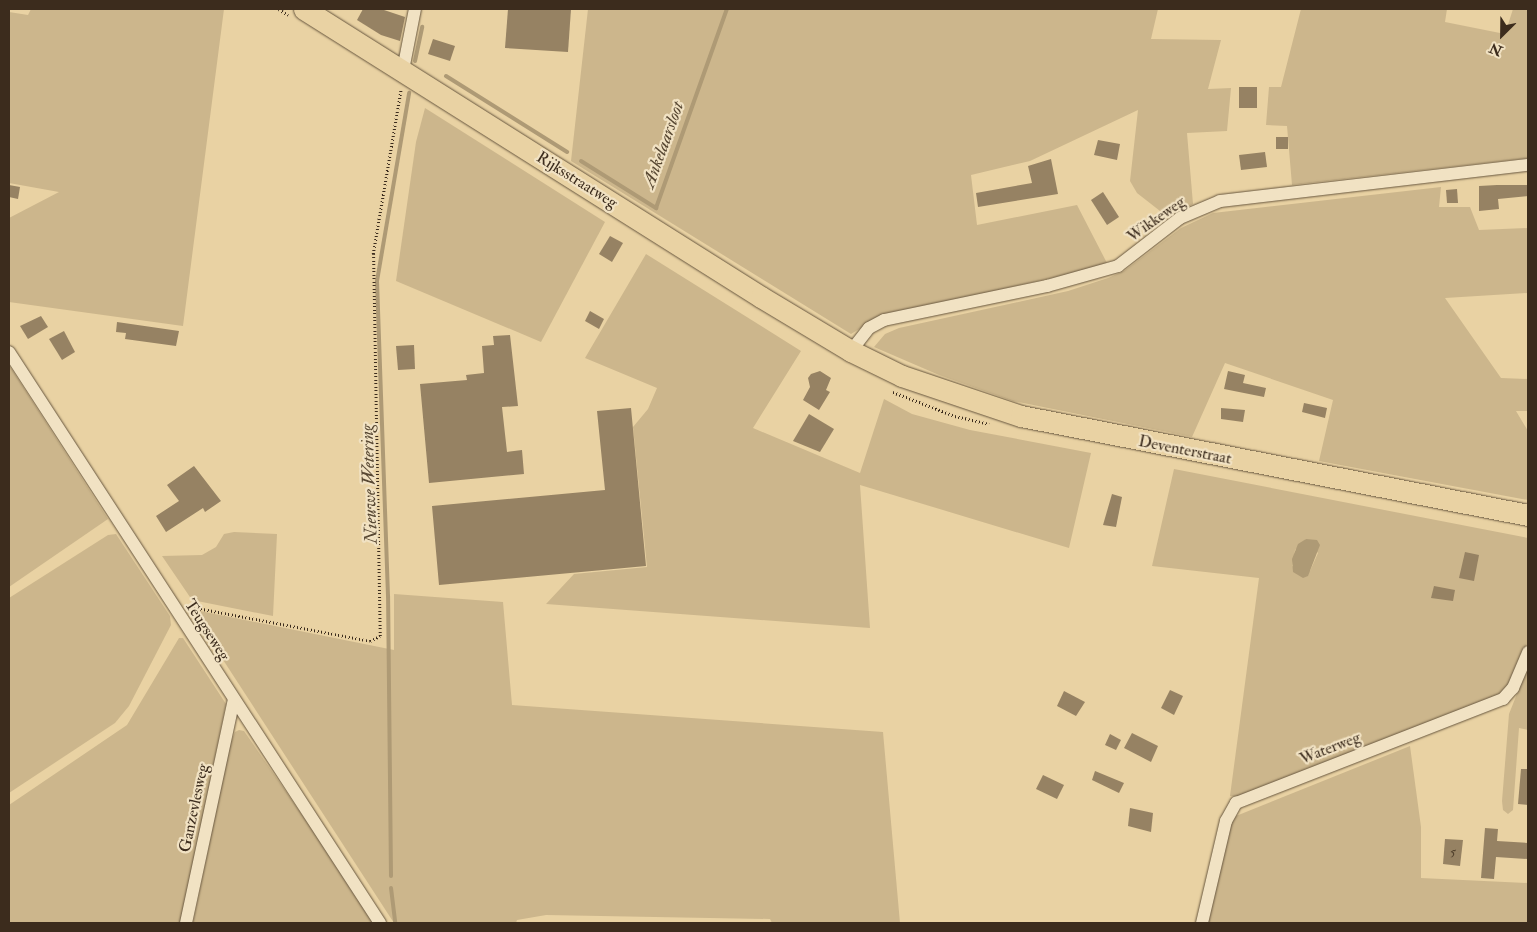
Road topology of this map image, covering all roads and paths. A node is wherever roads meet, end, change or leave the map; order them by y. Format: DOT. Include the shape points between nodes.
graph roads {
  1 [pos="304,9"];
  2 [pos="415,9"];
  3 [pos="403,70"];
  4 [pos="1528,166"];
  5 [pos="851,351"];
  6 [pos="9,352"];
  7 [pos="1528,515"];
  8 [pos="176,612"];
  9 [pos="1528,652"];
  10 [pos="234,700"];
  11 [pos="186,923"];
  12 [pos="380,923"];
  13 [pos="1202,923"];
  1 -- 3 [label="main road, Rijksstraatweg"];
  2 -- 3 [label="street"];
  3 -- 5 [label="main road, Rijksstraatweg"];
  3 -- 8 [label="path" via="373,254 380,636 370,641 192,605"];
  4 -- 5 [label="street, Wikkeweg" via="1220,201 1180,218 1118,266 1047,286 884,320 869,328"];
  5 -- 7 [label="main road, Deventerstraat" via="902,376 959,398 1022,416"];
  6 -- 8 [label="street, Teugseweg"];
  8 -- 10 [label="street, Teugseweg"];
  9 -- 13 [label="street, Waterweg" via="1513,688 1502,699 1236,803 1226,822"];
  10 -- 11 [label="street, Ganzevlesweg"];
  10 -- 12 [label="street, Teugseweg"];
}
